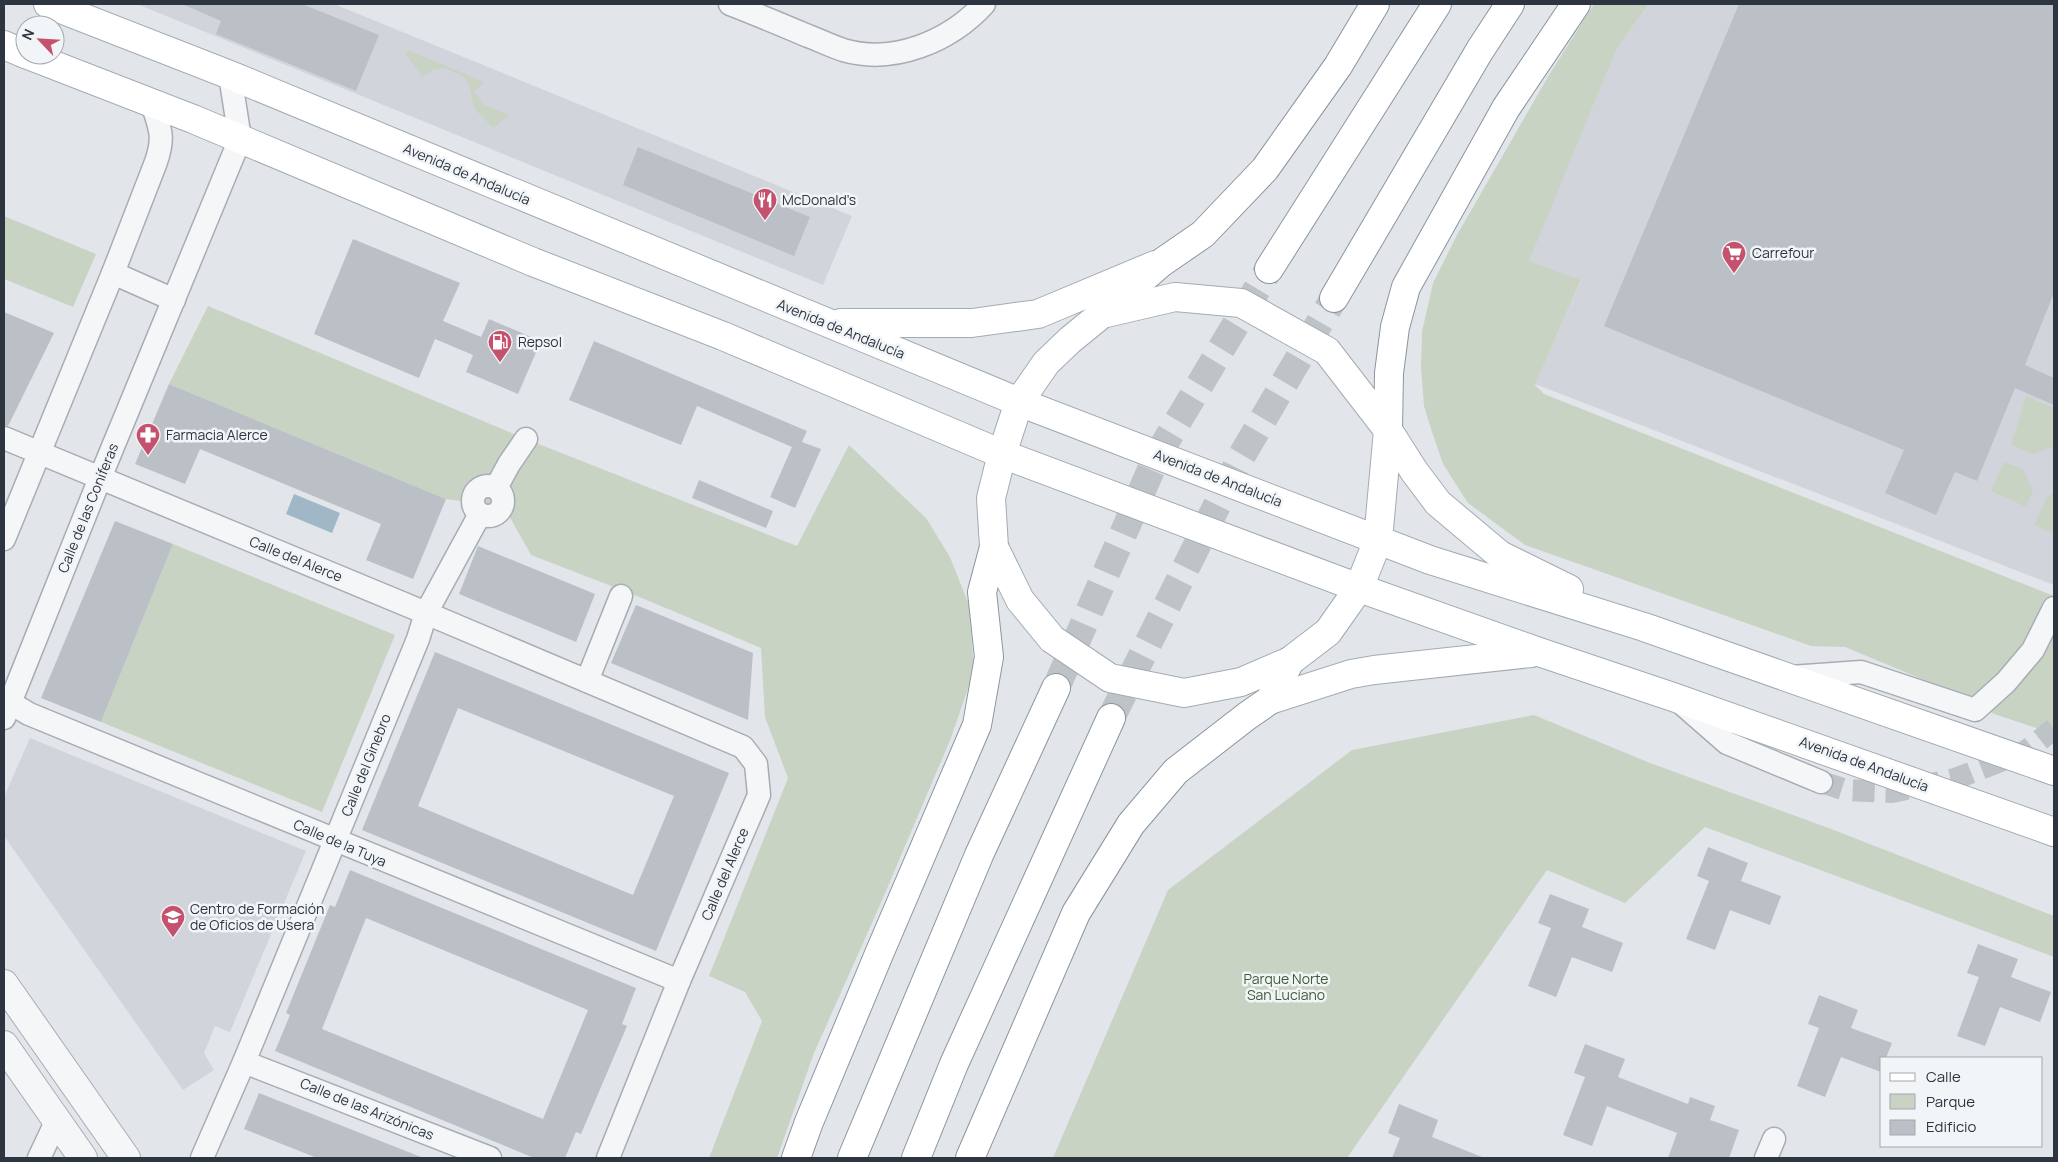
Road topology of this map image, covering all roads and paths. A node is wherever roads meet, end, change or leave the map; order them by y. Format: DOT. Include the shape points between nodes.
graph roads {
  1 [pos="48,4"];
  2 [pos="730,4"];
  3 [pos="984,4"];
  4 [pos="1375,4"];
  5 [pos="1436,4"];
  6 [pos="1510,4"];
  7 [pos="1576,4"];
  8 [pos="54,65"];
  9 [pos="230,75"];
  10 [pos="152,103"];
  11 [pos="240,139"];
  12 [pos="1161,263"];
  13 [pos="1269,268"];
  14 [pos="114,273"];
  15 [pos="1334,298"];
  16 [pos="174,300"];
  17 [pos="1102,314"];
  18 [pos="828,323"];
  19 [pos="1019,402"];
  20 [pos="1388,430"];
  21 [pos="4,438"];
  22 [pos="526,439"];
  23 [pos="39,452"];
  24 [pos="1002,454"];
  25 [pos="100,478"];
  26 [pos="4,539"];
  27 [pos="1378,540"];
  28 [pos="994,548"];
  29 [pos="1359,588"];
  30 [pos="621,596"];
  31 [pos="2054,608"];
  32 [pos="426,613"];
  33 [pos="1644,627"];
  34 [pos="1539,652"];
  35 [pos="1290,661"];
  36 [pos="1787,677"];
  37 [pos="587,681"];
  38 [pos="1056,688"];
  39 [pos="1673,697"];
  40 [pos="1270,700"];
  41 [pos="6,707"];
  42 [pos="1111,718"];
  43 [pos="2054,771"];
  44 [pos="1821,782"];
  45 [pos="2054,832"];
  46 [pos="335,840"];
  47 [pos="679,981"];
  48 [pos="4,984"];
  49 [pos="4,1046"];
  50 [pos="244,1062"];
  51 [pos="56,1120"];
  52 [pos="40,1158"];
  53 [pos="83,1158"];
  54 [pos="126,1158"];
  55 [pos="202,1158"];
  56 [pos="490,1158"];
  57 [pos="608,1158"];
  58 [pos="796,1158"];
  59 [pos="852,1158"];
  60 [pos="916,1158"];
  61 [pos="970,1158"];
  1 -- 9 [label="main road, Avenida de Andalucía"];
  2 -- 3 [label="street" via="844,50 873,54 904,51 928,44 970,19"];
  4 -- 12 [label="main road" via="1338,66 1265,169 1203,234"];
  5 -- 13 [label="main road"];
  6 -- 15 [label="main road"];
  7 -- 20 [label="main road" via="1506,108 1406,287 1395,327"];
  8 -- 10 [label="main road, Avenida de Andalucía"];
  9 -- 11 [label="street"];
  9 -- 18 [label="main road, Avenida de Andalucía"];
  10 -- 11 [label="main road, Avenida de Andalucía"];
  10 -- 14 [label="street" via="162,136 161,146"];
  11 -- 16 [label="street, Calle de las Coníferas"];
  11 -- 24 [label="main road, Avenida de Andalucía" via="534,262 777,358"];
  12 -- 17 [label="main road"];
  12 -- 18 [label="main road" via="1038,314 972,323"];
  14 -- 16 [label="street"];
  14 -- 23 [label="street"];
  16 -- 25 [label="street, Calle de las Coníferas"];
  17 -- 19 [label="main road" via="1046,364"];
  17 -- 20 [label="main road, Avenida de Andalucía" via="1175,297 1241,302 1327,351"];
  18 -- 19 [label="main road, Avenida de Andalucía"];
  19 -- 24 [label="main road"];
  19 -- 27 [label="main road, Avenida de Andalucía"];
  20 -- 27 [label="main road"];
  20 -- 33 [label="main road, Avenida de Andalucía" via="1438,503 1500,555"];
  21 -- 23 [label="street, Calle del Alerce"];
  22 -- 32 [label="street, Calle del Ginebro" via="496,488 482,486 475,493 474,507 480,514"];
  23 -- 25 [label="street, Calle del Alerce"];
  23 -- 26 [label="street"];
  24 -- 28 [label="main road" via="991,498"];
  24 -- 29 [label="main road, Avenida de Andalucía"];
  25 -- 32 [label="street, Calle del Alerce"];
  25 -- 41 [label="street, Calle de las Coníferas"];
  27 -- 29 [label="main road"];
  27 -- 33 [label="main road, Avenida de Andalucía" via="1430,560"];
  28 -- 35 [label="main road" via="1020,600 1052,639 1110,678 1184,693 1241,682"];
  28 -- 58 [label="main road" via="982,592 989,657 977,725"];
  29 -- 34 [label="main road, Avenida de Andalucía"];
  29 -- 35 [label="main road" via="1328,632"];
  30 -- 37 [label="street"];
  31 -- 36 [label="street, Avenida de Andalucía" via="2033,650 2006,682 1975,710 1861,672"];
  32 -- 37 [label="street, Calle del Alerce"];
  32 -- 46 [label="street, Calle del Ginebro"];
  33 -- 36 [label="main road, Avenida de Andalucía"];
  34 -- 39 [label="main road, Avenida de Andalucía"];
  34 -- 40 [label="main road, Avenida de Andalucía" via="1351,674"];
  35 -- 40 [label="main road"];
  36 -- 43 [label="main road, Avenida de Andalucía"];
  37 -- 47 [label="street, Calle del Alerce" via="743,747 756,764 759,795"];
  38 -- 59 [label="main road" via="979,855"];
  39 -- 44 [label="street, Avenida de Andalucía" via="1727,743"];
  39 -- 45 [label="main road, Avenida de Andalucía"];
  40 -- 61 [label="main road" via="1176,771 1131,824 1076,913"];
  41 -- 46 [label="street, Calle de la Tuya"];
  42 -- 60 [label="main road" via="954,1064"];
  46 -- 47 [label="street, Calle de la Tuya"];
  46 -- 50 [label="street, Calle del Ginebro"];
  47 -- 57 [label="street, Calle del Alerce"];
  48 -- 54 [label="street"];
  49 -- 51 [label="street"];
  50 -- 55 [label="street, Calle del Ginebro"];
  50 -- 56 [label="street, Calle de las Arizónicas"];
  51 -- 52 [label="street"];
  51 -- 53 [label="street"];
}
